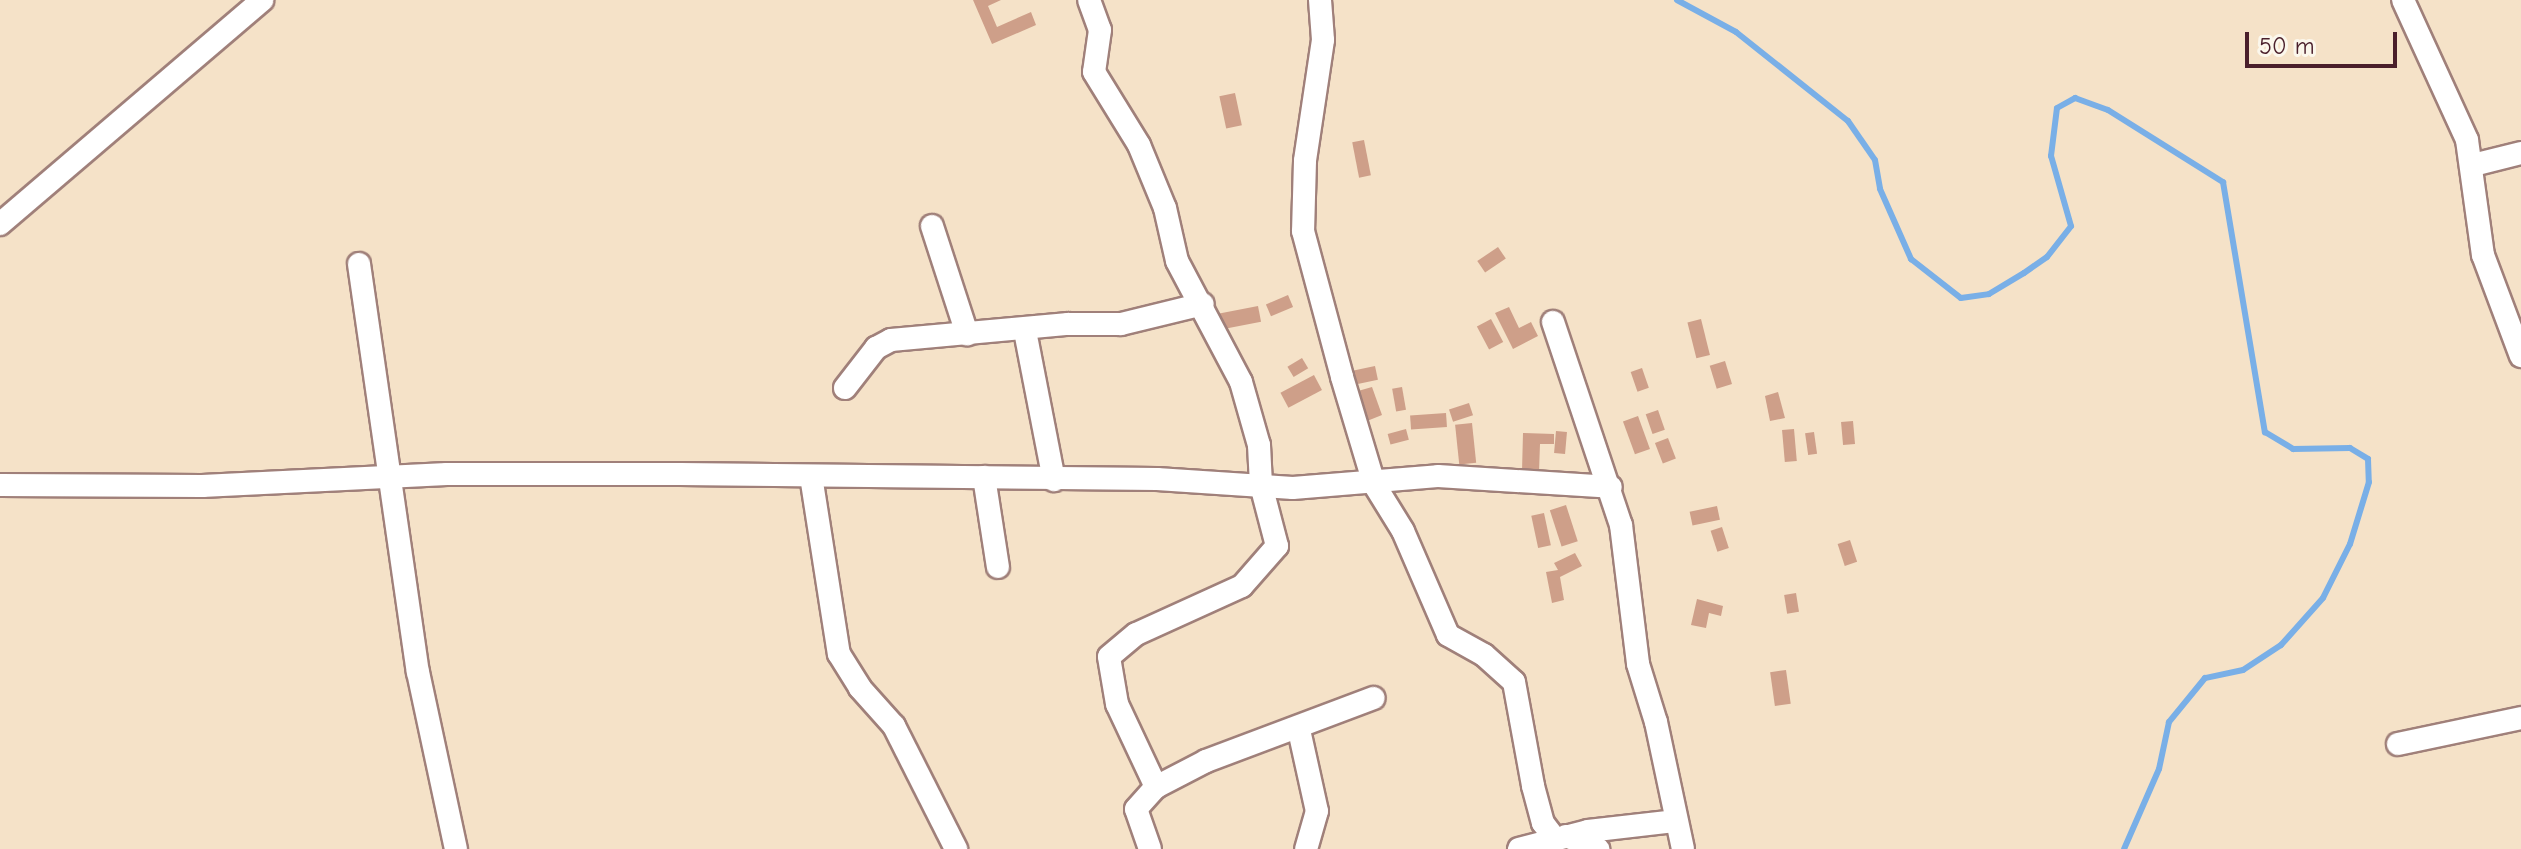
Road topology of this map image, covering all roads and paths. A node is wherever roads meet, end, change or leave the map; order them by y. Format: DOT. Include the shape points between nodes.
graph roads {
  1 [pos="262,0"];
  2 [pos="1089,0"];
  3 [pos="1320,0"];
  4 [pos="2403,0"];
  5 [pos="2520,154"];
  6 [pos="2473,165"];
  7 [pos="0,224"];
  8 [pos="932,226"];
  9 [pos="359,264"];
  10 [pos="1203,304"];
  11 [pos="1553,322"];
  12 [pos="1025,331"];
  13 [pos="967,334"];
  14 [pos="2521,356"];
  15 [pos="845,388"];
  16 [pos="811,476"];
  17 [pos="984,477"];
  18 [pos="391,480"];
  19 [pos="1054,480"];
  20 [pos="1374,484"];
  21 [pos="0,485"];
  22 [pos="1261,485"];
  23 [pos="1611,487"];
  24 [pos="998,567"];
  25 [pos="1374,698"];
  26 [pos="2521,718"];
  27 [pos="1299,730"];
  28 [pos="2398,744"];
  29 [pos="1156,787"];
  30 [pos="1676,821"];
  31 [pos="1556,841"];
  32 [pos="456,849"];
  33 [pos="956,849"];
  34 [pos="1150,849"];
  35 [pos="1306,849"];
  36 [pos="1519,849"];
  37 [pos="1598,849"];
  38 [pos="1683,849"];
  1 -- 7 [label="street"];
  2 -- 10 [label="street" via="1100,30 1094,72 1139,145 1165,208 1177,261"];
  3 -- 20 [label="street" via="1323,40 1305,161 1303,231"];
  4 -- 6 [label="street" via="2467,140"];
  5 -- 6 [label="street"];
  6 -- 14 [label="street" via="2483,255"];
  8 -- 13 [label="street"];
  9 -- 18 [label="street"];
  10 -- 12 [label="street" via="1121,324"];
  10 -- 22 [label="street" via="1248,402 1259,445"];
  11 -- 23 [label="street" via="1573,371 1596,460"];
  12 -- 13 [label="street"];
  12 -- 19 [label="street" via="1025,354"];
  13 -- 15 [label="street" via="882,342"];
  16 -- 17 [label="street"];
  16 -- 18 [label="street" via="477,474"];
  16 -- 33 [label="street" via="839,654 894,726"];
  17 -- 19 [label="street"];
  17 -- 24 [label="street"];
  18 -- 21 [label="street"];
  18 -- 32 [label="street" via="418,672"];
  19 -- 22 [label="street"];
  20 -- 22 [label="street"];
  20 -- 23 [label="street" via="1425,476"];
  20 -- 31 [label="street" via="1403,531 1448,635 1484,655 1514,682 1533,786 1543,823"];
  22 -- 29 [label="street" via="1275,525 1273,555 1242,586 1136,634 1109,657 1117,704"];
  23 -- 30 [label="street" via="1621,525 1638,664"];
  25 -- 27 [label="street"];
  26 -- 28 [label="street"];
  27 -- 29 [label="street" via="1206,761"];
  27 -- 35 [label="street" via="1317,811"];
  29 -- 34 [label="street" via="1136,809"];
  30 -- 31 [label="street"];
  30 -- 38 [label="street"];
  31 -- 36 [label="street"];
  31 -- 37 [label="street"];
}
